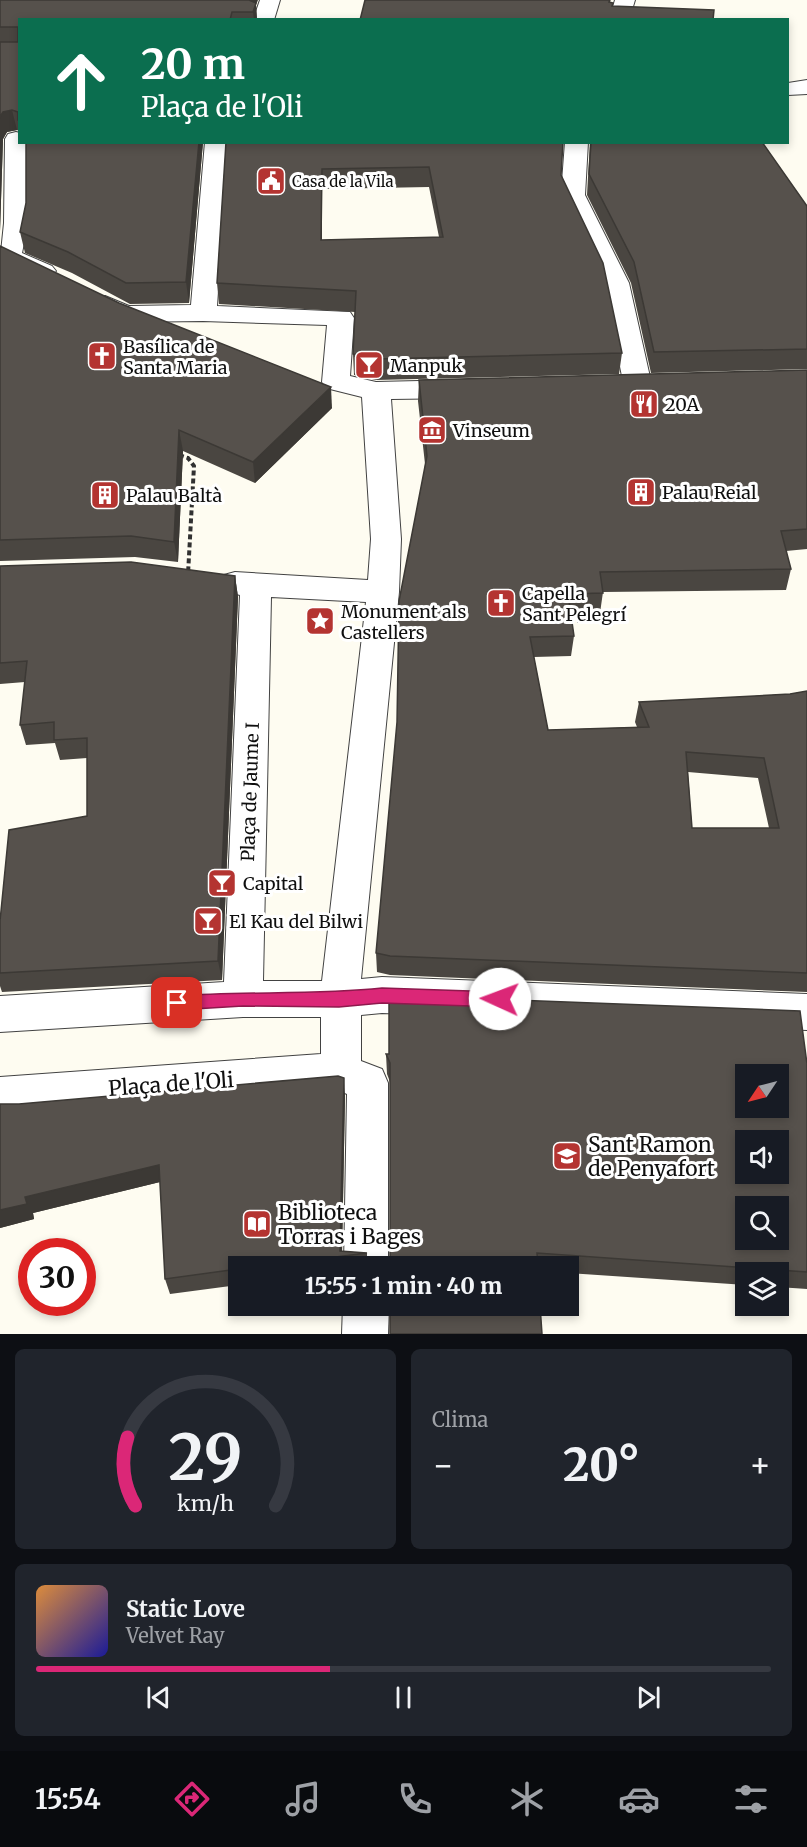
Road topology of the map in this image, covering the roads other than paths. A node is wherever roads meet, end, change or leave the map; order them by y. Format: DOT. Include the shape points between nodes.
graph roads {
  1 [pos="270,0"];
  2 [pos="625,0"];
  3 [pos="264,18"];
  4 [pos="620,18"];
  5 [pos="807,87"];
  6 [pos="789,89"];
  7 [pos="12,140"];
  8 [pos="217,144"];
  9 [pos="577,144"];
  10 [pos="203,313"];
  11 [pos="638,386"];
  12 [pos="487,389"];
  13 [pos="376,391"];
  14 [pos="188,576"];
  15 [pos="256,586"];
  16 [pos="383,592"];
  17 [pos="243,999"];
  18 [pos="339,999"];
  19 [pos="807,1012"];
  20 [pos="0,1014"];
  21 [pos="341,1072"];
  22 [pos="0,1096"];
  23 [pos="366,1256"];
  24 [pos="366,1316"];
  25 [pos="365,1334"];
  1 -- 3 [label="street"];
  2 -- 4 [label="street"];
  5 -- 6 [label="street"];
  7 -- 10 [label="street" via="16,223 9,257 73,285 124,314"];
  8 -- 10 [label="street"];
  9 -- 11 [label="street" via="573,195 616,283"];
  10 -- 13 [label="street" via="341,318 336,382"];
  12 -- 13 [label="street"];
  13 -- 16 [label="street" via="386,539"];
  14 -- 15 [label="street"];
  15 -- 16 [label="street"];
  15 -- 17 [label="street, Plaça de Jaume I"];
  16 -- 18 [label="street"];
  17 -- 18 [label="street"];
  17 -- 20 [label="street"];
  18 -- 19 [label="street" via="382,995"];
  18 -- 21 [label="street"];
  21 -- 22 [label="street, Plaça de l'Oli"];
  21 -- 23 [label="street" via="368,1083"];
  24 -- 25 [label="street"];
}
